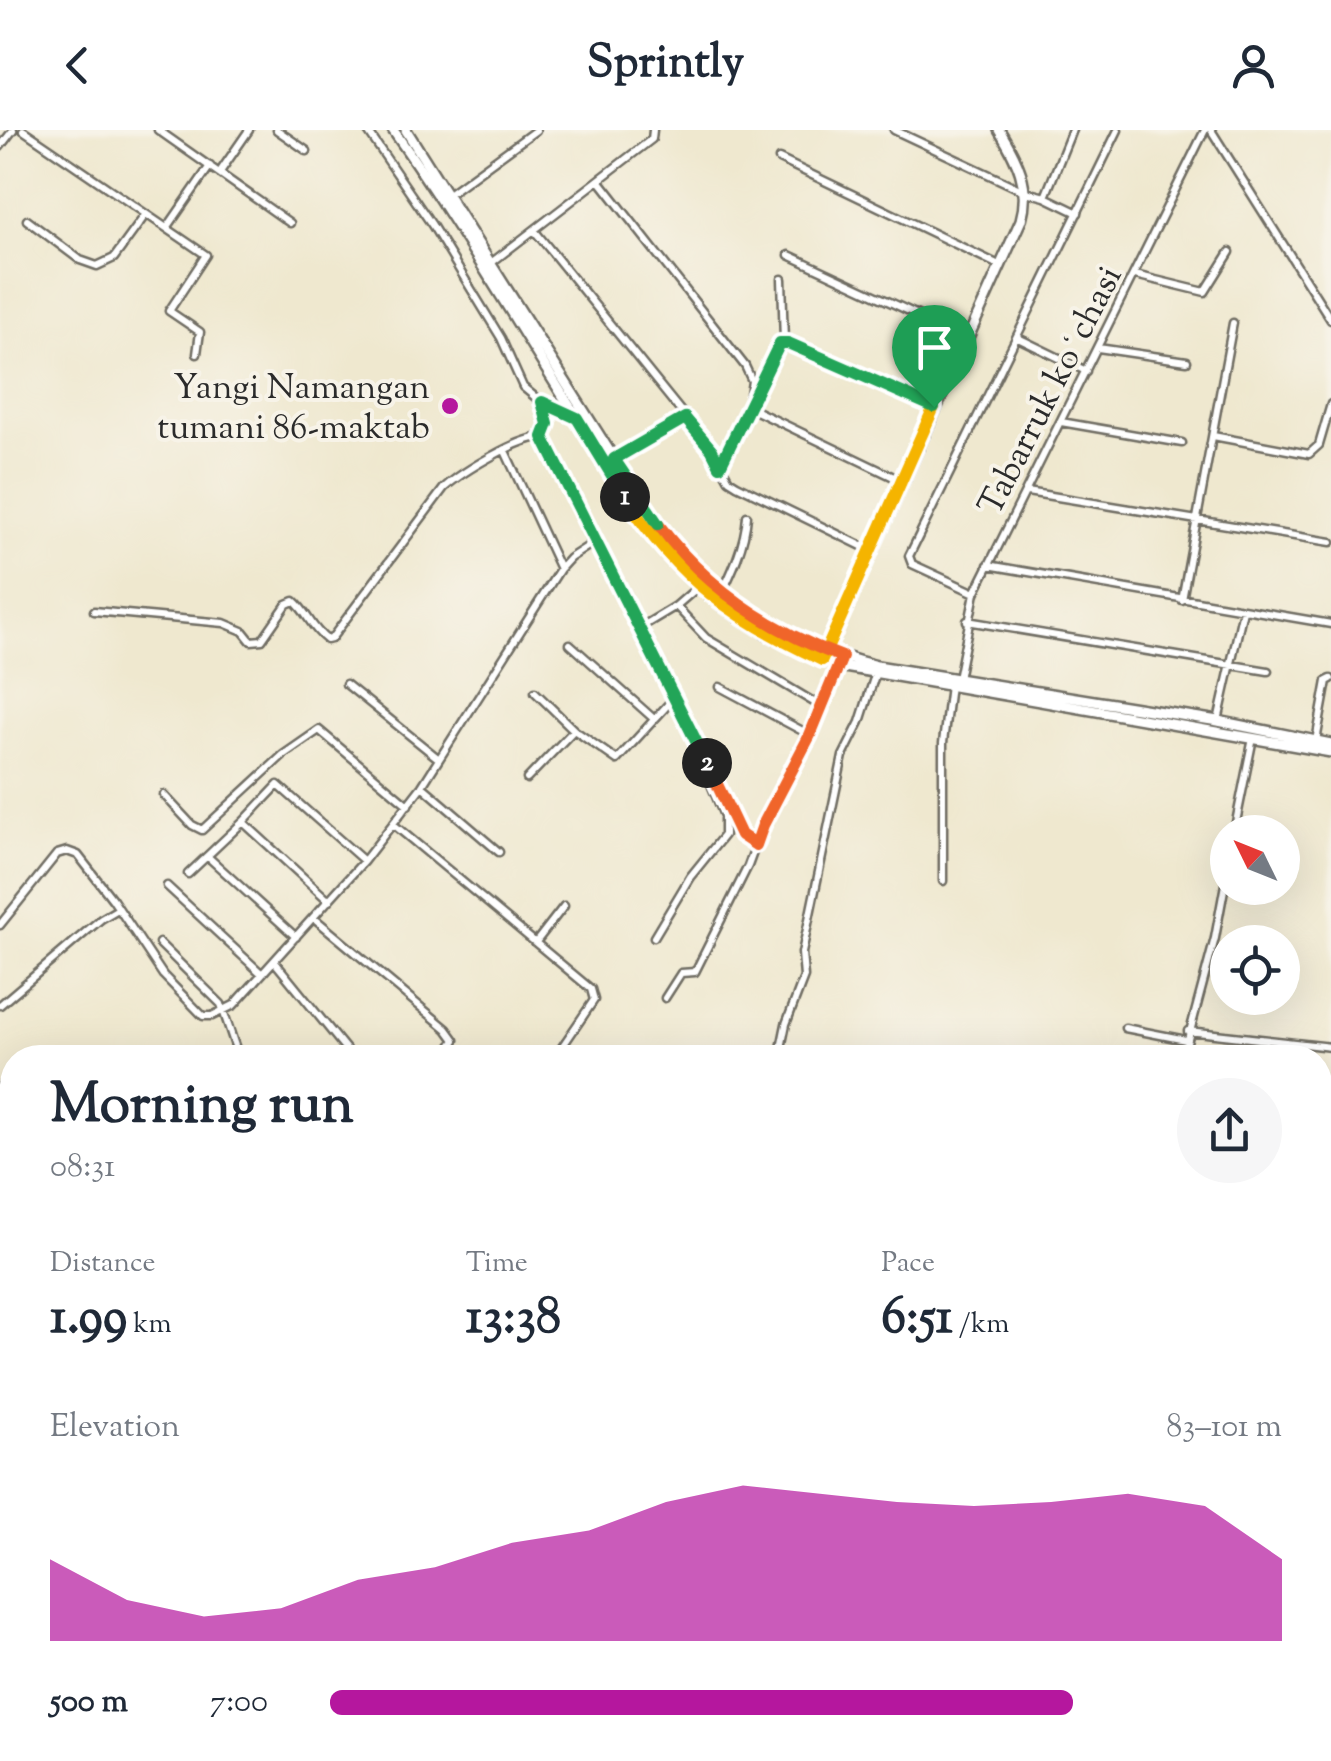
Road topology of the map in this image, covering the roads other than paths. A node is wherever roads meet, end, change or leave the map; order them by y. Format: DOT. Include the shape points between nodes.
graph roads {
  1 [pos="13,130"];
  2 [pos="23,130"];
  3 [pos="158,130"];
  4 [pos="249,130"];
  5 [pos="277,130"];
  6 [pos="367,130"];
  7 [pos="393,130"];
  8 [pos="406,130"];
  9 [pos="536,130"];
  10 [pos="653,130"];
  11 [pos="894,130"];
  12 [pos="999,130"];
  13 [pos="1072,130"];
  14 [pos="1118,130"];
  15 [pos="1208,130"];
  16 [pos="0,147"];
  17 [pos="307,151"];
  18 [pos="780,159"];
  19 [pos="210,166"];
  20 [pos="220,172"];
  21 [pos="599,180"];
  22 [pos="1026,192"];
  23 [pos="447,194"];
  24 [pos="1045,197"];
  25 [pos="146,214"];
  26 [pos="1078,214"];
  27 [pos="26,220"];
  28 [pos="290,222"];
  29 [pos="167,228"];
  30 [pos="534,230"];
  31 [pos="1230,252"];
  32 [pos="789,255"];
  33 [pos="491,263"];
  34 [pos="1001,266"];
  35 [pos="1134,275"];
  36 [pos="782,280"];
  37 [pos="1331,320"];
  38 [pos="1233,323"];
  39 [pos="965,337"];
  40 [pos="1018,338"];
  41 [pos="784,342"];
  42 [pos="1098,348"];
  43 [pos="197,354"];
  44 [pos="1187,361"];
  45 [pos="1086,371"];
  46 [pos="542,402"];
  47 [pos="1331,404"];
  48 [pos="748,407"];
  49 [pos="934,407"];
  50 [pos="577,418"];
  51 [pos="685,418"];
  52 [pos="1061,422"];
  53 [pos="1213,436"];
  54 [pos="543,437"];
  55 [pos="1182,443"];
  56 [pos="505,451"];
  57 [pos="614,459"];
  58 [pos="720,466"];
  59 [pos="902,481"];
  60 [pos="1027,492"];
  61 [pos="747,516"];
  62 [pos="1196,521"];
  63 [pos="596,541"];
  64 [pos="1331,542"];
  65 [pos="872,551"];
  66 [pos="988,564"];
  67 [pos="560,569"];
  68 [pos="699,586"];
  69 [pos="975,593"];
  70 [pos="720,596"];
  71 [pos="1182,600"];
  72 [pos="676,606"];
  73 [pos="1243,610"];
  74 [pos="94,611"];
  75 [pos="968,621"];
  76 [pos="1331,624"];
  77 [pos="641,627"];
  78 [pos="570,644"];
  79 [pos="824,656"];
  80 [pos="841,661"];
  81 [pos="1230,665"];
  82 [pos="1268,671"];
  83 [pos="876,672"];
  84 [pos="1331,680"];
  85 [pos="954,682"];
  86 [pos="346,684"];
  87 [pos="720,687"];
  88 [pos="534,692"];
  89 [pos="675,697"];
  90 [pos="822,706"];
  91 [pos="680,714"];
  92 [pos="654,719"];
  93 [pos="1218,721"];
  94 [pos="574,730"];
  95 [pos="810,735"];
  96 [pos="1253,738"];
  97 [pos="1316,742"];
  98 [pos="1331,744"];
  99 [pos="1331,752"];
  100 [pos="439,760"];
  101 [pos="527,779"];
  102 [pos="422,786"];
  103 [pos="164,795"];
  104 [pos="408,805"];
  105 [pos="1237,815"];
  106 [pos="243,822"];
  107 [pos="393,824"];
  108 [pos="756,845"];
  109 [pos="499,852"];
  110 [pos="207,856"];
  111 [pos="364,861"];
  112 [pos="188,874"];
  113 [pos="944,881"];
  114 [pos="167,886"];
  115 [pos="329,901"];
  116 [pos="1221,905"];
  117 [pos="564,906"];
  118 [pos="118,908"];
  119 [pos="314,918"];
  120 [pos="0,925"];
  121 [pos="296,937"];
  122 [pos="654,937"];
  123 [pos="536,942"];
  124 [pos="159,943"];
  125 [pos="274,961"];
  126 [pos="262,974"];
  127 [pos="664,998"];
  128 [pos="0,1005"];
  129 [pos="225,1011"];
  130 [pos="1125,1028"];
  131 [pos="1187,1036"];
  132 [pos="1301,1044"];
  133 [pos="234,1045"];
  134 [pos="343,1045"];
  135 [pos="451,1045"];
  136 [pos="563,1045"];
  137 [pos="782,1045"];
  138 [pos="1185,1045"];
  139 [pos="1316,1045"];
  1 -- 16 [label="street"];
  2 -- 25 [label="street"];
  3 -- 19 [label="street"];
  4 -- 20 [label="street"];
  5 -- 17 [label="street"];
  6 -- 46 [label="street" via="432,225 523,386"];
  7 -- 50 [label="main road"];
  8 -- 23 [label="main road"];
  9 -- 23 [label="street"];
  10 -- 21 [label="street" via="652,139"];
  11 -- 22 [label="street"];
  12 -- 22 [label="main road"];
  13 -- 24 [label="street"];
  14 -- 26 [label="street"];
  15 -- 35 [label="street, Tabarruk koʻchasi"];
  15 -- 37 [label="street"];
  18 -- 34 [label="street"];
  19 -- 20 [label="street"];
  19 -- 29 [label="street"];
  20 -- 28 [label="street"];
  21 -- 30 [label="street"];
  21 -- 48 [label="street" via="744,366 752,381"];
  22 -- 24 [label="street"];
  22 -- 34 [label="main road"];
  23 -- 33 [label="main road"];
  24 -- 26 [label="street"];
  25 -- 27 [label="street" via="114,258 97,266"];
  25 -- 29 [label="street"];
  26 -- 40 [label="street"];
  29 -- 43 [label="street" via="206,255 169,311 200,332"];
  30 -- 33 [label="street"];
  30 -- 51 [label="street"];
  31 -- 35 [label="street" via="1205,292"];
  32 -- 39 [label="street"];
  33 -- 57 [label="main road"];
  34 -- 39 [label="main road"];
  35 -- 42 [label="street, Tabarruk koʻchasi"];
  36 -- 41 [label="street"];
  38 -- 53 [label="street"];
  39 -- 49 [label="main road"];
  40 -- 45 [label="street"];
  40 -- 69 [label="street" via="909,556 912,564"];
  41 -- 48 [label="street"];
  41 -- 49 [label="street"];
  42 -- 44 [label="street"];
  42 -- 45 [label="street, Tabarruk koʻchasi"];
  45 -- 52 [label="street, Tabarruk koʻchasi"];
  46 -- 50 [label="street"];
  46 -- 54 [label="street" via="548,424"];
  47 -- 53 [label="street" via="1318,446 1309,454"];
  48 -- 58 [label="street"];
  48 -- 59 [label="street"];
  49 -- 59 [label="main road"];
  50 -- 68 [label="main road" via="655,539"];
  51 -- 57 [label="street"];
  51 -- 58 [label="street"];
  52 -- 55 [label="street"];
  52 -- 60 [label="street, Tabarruk koʻchasi"];
  53 -- 62 [label="street"];
  54 -- 56 [label="street"];
  54 -- 63 [label="street"];
  56 -- 67 [label="street"];
  56 -- 74 [label="street" via="444,488 331,639 313,630 294,601 262,640 251,641 224,624"];
  57 -- 70 [label="main road" via="668,538"];
  58 -- 65 [label="street" via="737,485"];
  59 -- 65 [label="main road"];
  60 -- 62 [label="street"];
  60 -- 66 [label="street, Tabarruk koʻchasi"];
  61 -- 70 [label="street"];
  62 -- 64 [label="street"];
  62 -- 71 [label="street"];
  63 -- 67 [label="street"];
  63 -- 77 [label="street"];
  65 -- 79 [label="main road"];
  66 -- 69 [label="street, Tabarruk koʻchasi"];
  66 -- 71 [label="street"];
  67 -- 100 [label="street"];
  68 -- 70 [label="main road"];
  68 -- 72 [label="street"];
  69 -- 75 [label="street, Tabarruk koʻchasi"];
  70 -- 79 [label="main road" via="764,633"];
  71 -- 73 [label="street"];
  72 -- 77 [label="street"];
  72 -- 90 [label="street" via="706,638"];
  73 -- 76 [label="street"];
  73 -- 81 [label="street"];
  75 -- 81 [label="street"];
  75 -- 85 [label="street, Tabarruk koʻchasi"];
  77 -- 89 [label="street"];
  78 -- 92 [label="street"];
  79 -- 80 [label="main road"];
  80 -- 83 [label="main road"];
  80 -- 85 [label="main road"];
  80 -- 90 [label="street"];
  81 -- 82 [label="street"];
  81 -- 93 [label="street"];
  83 -- 85 [label="main road"];
  83 -- 137 [label="street" via="844,756 802,953 804,977"];
  84 -- 97 [label="street"];
  85 -- 93 [label="main road"];
  85 -- 96 [label="main road"];
  85 -- 113 [label="street, Tabarruk koʻchasi" via="944,743"];
  86 -- 100 [label="street"];
  87 -- 95 [label="street"];
  88 -- 94 [label="street"];
  89 -- 91 [label="street"];
  89 -- 92 [label="street"];
  90 -- 95 [label="street"];
  91 -- 108 [label="street" via="741,835"];
  91 -- 122 [label="street" via="726,831"];
  92 -- 94 [label="street" via="617,760"];
  93 -- 97 [label="main road"];
  94 -- 101 [label="street"];
  95 -- 108 [label="street"];
  96 -- 99 [label="main road"];
  96 -- 105 [label="street"];
  97 -- 98 [label="main road"];
  100 -- 102 [label="street"];
  102 -- 104 [label="street"];
  102 -- 109 [label="street"];
  103 -- 104 [label="street" via="202,830 282,754 319,730"];
  104 -- 107 [label="street"];
  106 -- 110 [label="street"];
  106 -- 111 [label="street" via="278,785"];
  106 -- 115 [label="street"];
  107 -- 111 [label="street"];
  107 -- 123 [label="street"];
  108 -- 127 [label="street" via="695,972 680,974"];
  110 -- 112 [label="street"];
  110 -- 121 [label="street"];
  111 -- 115 [label="street"];
  114 -- 126 [label="street"];
  115 -- 119 [label="street"];
  116 -- 131 [label="street"];
  117 -- 123 [label="street"];
  118 -- 120 [label="street" via="67,851 57,854"];
  118 -- 128 [label="street"];
  118 -- 129 [label="street" via="164,975 203,1016"];
  119 -- 121 [label="street"];
  119 -- 135 [label="street" via="447,1029"];
  121 -- 125 [label="street"];
  123 -- 136 [label="street" via="594,994"];
  124 -- 129 [label="street"];
  125 -- 126 [label="street"];
  125 -- 134 [label="street"];
  126 -- 129 [label="street"];
  129 -- 133 [label="street"];
  130 -- 131 [label="street"];
  131 -- 132 [label="street"];
  131 -- 138 [label="street"];
  132 -- 139 [label="street"];
}
